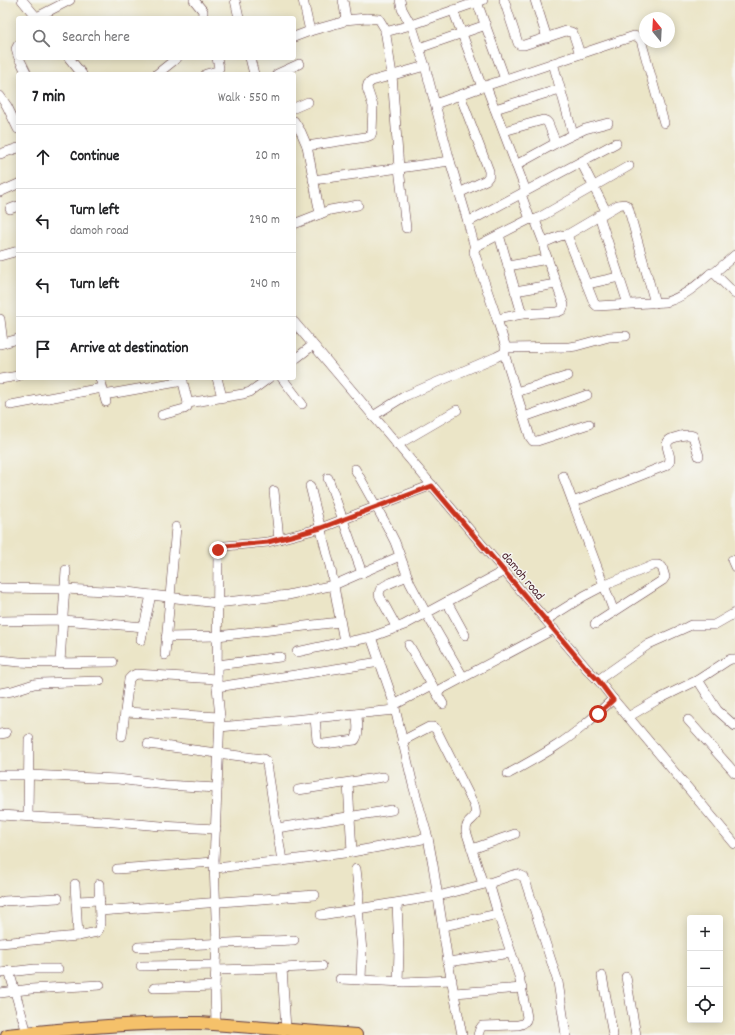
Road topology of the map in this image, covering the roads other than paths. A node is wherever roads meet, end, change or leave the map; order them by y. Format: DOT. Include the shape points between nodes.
graph roads {
  1 [pos="22,0"];
  2 [pos="70,0"];
  3 [pos="194,0"];
  4 [pos="235,0"];
  5 [pos="303,0"];
  6 [pos="343,0"];
  7 [pos="400,0"];
  8 [pos="504,0"];
  9 [pos="535,0"];
  10 [pos="480,1"];
  11 [pos="453,10"];
  12 [pos="35,16"];
  13 [pos="41,16"];
  14 [pos="202,16"];
  15 [pos="238,16"];
  16 [pos="344,20"];
  17 [pos="411,24"];
  18 [pos="486,25"];
  19 [pos="310,31"];
  20 [pos="385,32"];
  21 [pos="462,33"];
  22 [pos="296,36"];
  23 [pos="547,38"];
  24 [pos="419,48"];
  25 [pos="580,54"];
  26 [pos="20,60"];
  27 [pos="71,60"];
  28 [pos="174,60"];
  29 [pos="217,60"];
  30 [pos="250,60"];
  31 [pos="553,63"];
  32 [pos="299,64"];
  33 [pos="425,66"];
  34 [pos="26,72"];
  35 [pos="80,72"];
  36 [pos="160,72"];
  37 [pos="213,72"];
  38 [pos="254,72"];
  39 [pos="281,72"];
  40 [pos="392,75"];
  41 [pos="505,79"];
  42 [pos="484,86"];
  43 [pos="560,89"];
  44 [pos="460,95"];
  45 [pos="0,96"];
  46 [pos="308,102"];
  47 [pos="435,104"];
  48 [pos="296,107"];
  49 [pos="495,110"];
  50 [pos="608,123"];
  51 [pos="664,123"];
  52 [pos="16,125"];
  53 [pos="296,125"];
  54 [pos="504,131"];
  55 [pos="573,134"];
  56 [pos="556,143"];
  57 [pos="616,143"];
  58 [pos="307,146"];
  59 [pos="16,149"];
  60 [pos="0,154"];
  61 [pos="450,161"];
  62 [pos="581,162"];
  63 [pos="516,164"];
  64 [pos="629,166"];
  65 [pos="399,168"];
  66 [pos="313,180"];
  67 [pos="16,185"];
  68 [pos="594,186"];
  69 [pos="0,192"];
  70 [pos="459,193"];
  71 [pos="524,193"];
  72 [pos="358,205"];
  73 [pos="603,213"];
  74 [pos="320,214"];
  75 [pos="533,219"];
  76 [pos="468,222"];
  77 [pos="296,223"];
  78 [pos="406,228"];
  79 [pos="499,235"];
  80 [pos="566,235"];
  81 [pos="544,242"];
  82 [pos="475,248"];
  83 [pos="16,252"];
  84 [pos="735,255"];
  85 [pos="0,256"];
  86 [pos="548,259"];
  87 [pos="508,266"];
  88 [pos="714,273"];
  89 [pos="619,277"];
  90 [pos="556,284"];
  91 [pos="586,284"];
  92 [pos="515,291"];
  93 [pos="735,294"];
  94 [pos="655,303"];
  95 [pos="628,304"];
  96 [pos="522,314"];
  97 [pos="0,319"];
  98 [pos="497,319"];
  99 [pos="296,324"];
  100 [pos="626,336"];
  101 [pos="16,340"];
  102 [pos="1,344"];
  103 [pos="314,345"];
  104 [pos="505,350"];
  105 [pos="296,358"];
  106 [pos="16,376"];
  107 [pos="568,376"];
  108 [pos="0,379"];
  109 [pos="100,380"];
  110 [pos="183,380"];
  111 [pos="218,380"];
  112 [pos="266,380"];
  113 [pos="284,380"];
  114 [pos="516,392"];
  115 [pos="104,395"];
  116 [pos="587,395"];
  117 [pos="222,397"];
  118 [pos="188,403"];
  119 [pos="302,404"];
  120 [pos="11,405"];
  121 [pos="457,410"];
  122 [pos="162,415"];
  123 [pos="373,416"];
  124 [pos="524,417"];
  125 [pos="589,424"];
  126 [pos="398,445"];
  127 [pos="699,456"];
  128 [pos="355,469"];
  129 [pos="563,476"];
  130 [pos="328,478"];
  131 [pos="310,486"];
  132 [pos="432,486"];
  133 [pos="274,491"];
  134 [pos="573,502"];
  135 [pos="377,507"];
  136 [pos="343,520"];
  137 [pos="176,527"];
  138 [pos="321,528"];
  139 [pos="279,539"];
  140 [pos="400,556"];
  141 [pos="66,570"];
  142 [pos="504,571"];
  143 [pos="362,573"];
  144 [pos="407,576"];
  145 [pos="334,585"];
  146 [pos="603,586"];
  147 [pos="0,588"];
  148 [pos="64,589"];
  149 [pos="150,595"];
  150 [pos="169,597"];
  151 [pos="447,602"];
  152 [pos="217,603"];
  153 [pos="614,612"];
  154 [pos="426,613"];
  155 [pos="735,613"];
  156 [pos="62,620"];
  157 [pos="546,620"];
  158 [pos="0,621"];
  159 [pos="340,622"];
  160 [pos="595,624"];
  161 [pos="144,627"];
  162 [pos="397,628"];
  163 [pos="554,629"];
  164 [pos="465,635"];
  165 [pos="217,636"];
  166 [pos="166,637"];
  167 [pos="371,637"];
  168 [pos="141,640"];
  169 [pos="347,641"];
  170 [pos="409,646"];
  171 [pos="297,652"];
  172 [pos="165,655"];
  173 [pos="280,657"];
  174 [pos="735,659"];
  175 [pos="0,660"];
  176 [pos="60,662"];
  177 [pos="113,662"];
  178 [pos="380,662"];
  179 [pos="217,665"];
  180 [pos="463,678"];
  181 [pos="598,680"];
  182 [pos="698,680"];
  183 [pos="100,682"];
  184 [pos="217,683"];
  185 [pos="434,689"];
  186 [pos="0,693"];
  187 [pos="610,702"];
  188 [pos="443,704"];
  189 [pos="394,708"];
  190 [pos="125,712"];
  191 [pos="357,714"];
  192 [pos="220,717"];
  193 [pos="628,717"];
  194 [pos="315,718"];
  195 [pos="688,720"];
  196 [pos="735,726"];
  197 [pos="220,727"];
  198 [pos="122,736"];
  199 [pos="29,739"];
  200 [pos="402,741"];
  201 [pos="148,744"];
  202 [pos="219,753"];
  203 [pos="735,773"];
  204 [pos="508,774"];
  205 [pos="0,775"];
  206 [pos="29,775"];
  207 [pos="383,777"];
  208 [pos="348,783"];
  209 [pos="217,788"];
  210 [pos="298,790"];
  211 [pos="392,810"];
  212 [pos="0,815"];
  213 [pos="28,816"];
  214 [pos="350,817"];
  215 [pos="277,828"];
  216 [pos="216,829"];
  217 [pos="731,832"];
  218 [pos="515,834"];
  219 [pos="428,838"];
  220 [pos="735,844"];
  221 [pos="472,849"];
  222 [pos="352,852"];
  223 [pos="282,861"];
  224 [pos="214,865"];
  225 [pos="117,869"];
  226 [pos="356,870"];
  227 [pos="486,883"];
  228 [pos="75,884"];
  229 [pos="99,884"];
  230 [pos="315,895"];
  231 [pos="438,896"];
  232 [pos="58,898"];
  233 [pos="100,900"];
  234 [pos="76,901"];
  235 [pos="215,902"];
  236 [pos="0,903"];
  237 [pos="397,903"];
  238 [pos="358,909"];
  239 [pos="100,911"];
  240 [pos="498,914"];
  241 [pos="321,915"];
  242 [pos="442,926"];
  243 [pos="0,933"];
  244 [pos="78,936"];
  245 [pos="294,940"];
  246 [pos="0,943"];
  247 [pos="217,944"];
  248 [pos="138,947"];
  249 [pos="511,954"];
  250 [pos="448,962"];
  251 [pos="141,966"];
  252 [pos="322,966"];
  253 [pos="216,967"];
  254 [pos="282,968"];
  255 [pos="58,969"];
  256 [pos="5,972"];
  257 [pos="602,976"];
  258 [pos="626,977"];
  259 [pos="340,979"];
  260 [pos="361,980"];
  261 [pos="452,980"];
  262 [pos="398,982"];
  263 [pos="100,985"];
  264 [pos="215,986"];
  265 [pos="154,988"];
  266 [pos="522,988"];
  267 [pos="15,991"];
  268 [pos="0,993"];
  269 [pos="454,993"];
  270 [pos="216,1024"];
  271 [pos="286,1029"];
  272 [pos="27,1033"];
  273 [pos="7,1035"];
  274 [pos="67,1035"];
  275 [pos="270,1035"];
  276 [pos="356,1035"];
  277 [pos="462,1035"];
  278 [pos="478,1035"];
  279 [pos="566,1035"];
  280 [pos="613,1035"];
  281 [pos="636,1035"];
  1 -- 12 [label="street"];
  2 -- 13 [label="street"];
  3 -- 14 [label="street" via="203,11"];
  4 -- 15 [label="street"];
  5 -- 19 [label="street"];
  6 -- 16 [label="street" via="346,18"];
  7 -- 17 [label="street" via="404,14"];
  8 -- 23 [label="street" via="520,45"];
  9 -- 23 [label="street"];
  10 -- 11 [label="street"];
  10 -- 18 [label="street"];
  11 -- 17 [label="street"];
  11 -- 21 [label="street"];
  16 -- 19 [label="street"];
  16 -- 20 [label="street" via="379,20"];
  17 -- 20 [label="street"];
  17 -- 24 [label="street"];
  18 -- 21 [label="street"];
  18 -- 41 [label="street"];
  19 -- 22 [label="street"];
  20 -- 40 [label="street"];
  21 -- 24 [label="street"];
  21 -- 42 [label="street"];
  23 -- 25 [label="street" via="566,31 571,32"];
  24 -- 33 [label="street"];
  25 -- 31 [label="street"];
  25 -- 51 [label="street" via="634,36 638,37 641,40"];
  26 -- 34 [label="street"];
  27 -- 35 [label="street"];
  28 -- 36 [label="street"];
  29 -- 37 [label="street" via="219,68"];
  30 -- 38 [label="street"];
  31 -- 41 [label="street"];
  31 -- 43 [label="street"];
  32 -- 39 [label="street"];
  33 -- 40 [label="street"];
  33 -- 47 [label="street"];
  40 -- 58 [label="street" via="368,84 374,112 371,135"];
  40 -- 65 [label="street"];
  41 -- 42 [label="street"];
  42 -- 44 [label="street"];
  42 -- 49 [label="street"];
  43 -- 49 [label="street"];
  43 -- 55 [label="street"];
  44 -- 47 [label="street"];
  44 -- 70 [label="street" via="489,176 486,180"];
  45 -- 52 [label="street"];
  46 -- 48 [label="street"];
  47 -- 61 [label="street"];
  49 -- 54 [label="street"];
  50 -- 55 [label="street"];
  53 -- 58 [label="street"];
  54 -- 56 [label="street" via="543,120 548,122"];
  54 -- 63 [label="street"];
  55 -- 56 [label="street"];
  56 -- 63 [label="street"];
  57 -- 62 [label="street"];
  58 -- 66 [label="street"];
  59 -- 60 [label="street"];
  61 -- 65 [label="street"];
  61 -- 70 [label="street"];
  62 -- 68 [label="street"];
  62 -- 71 [label="street"];
  63 -- 71 [label="street"];
  64 -- 68 [label="street"];
  65 -- 66 [label="street"];
  65 -- 78 [label="street"];
  66 -- 74 [label="street"];
  67 -- 69 [label="street"];
  68 -- 73 [label="street"];
  68 -- 75 [label="street"];
  70 -- 76 [label="street"];
  71 -- 75 [label="street"];
  71 -- 76 [label="street"];
  72 -- 74 [label="street"];
  73 -- 80 [label="street"];
  73 -- 89 [label="street"];
  73 -- 94 [label="street" via="618,204 628,207"];
  74 -- 77 [label="street"];
  75 -- 79 [label="street"];
  75 -- 81 [label="street"];
  76 -- 82 [label="street"];
  79 -- 82 [label="street"];
  79 -- 87 [label="street"];
  80 -- 81 [label="street"];
  80 -- 91 [label="street"];
  81 -- 86 [label="street"];
  82 -- 98 [label="street" via="474,252"];
  83 -- 85 [label="street"];
  84 -- 88 [label="street"];
  86 -- 87 [label="street"];
  86 -- 90 [label="street"];
  87 -- 92 [label="street"];
  88 -- 93 [label="street"];
  88 -- 94 [label="street" via="683,295 671,301"];
  89 -- 91 [label="street"];
  89 -- 95 [label="street"];
  90 -- 92 [label="street"];
  90 -- 96 [label="street" via="564,304 562,310"];
  91 -- 95 [label="street" via="597,306"];
  92 -- 96 [label="street"];
  94 -- 95 [label="street"];
  96 -- 98 [label="street"];
  97 -- 102 [label="street"];
  98 -- 104 [label="street"];
  99 -- 103 [label="street, damoh road"];
  100 -- 104 [label="street" via="608,337 569,347"];
  101 -- 102 [label="street"];
  103 -- 105 [label="street"];
  103 -- 123 [label="street, damoh road"];
  104 -- 114 [label="street"];
  104 -- 123 [label="street" via="496,357 405,396"];
  106 -- 108 [label="street"];
  107 -- 114 [label="street"];
  109 -- 115 [label="street"];
  110 -- 115 [label="street"];
  110 -- 118 [label="street"];
  111 -- 117 [label="street"];
  112 -- 117 [label="street" via="250,392"];
  113 -- 119 [label="street"];
  114 -- 124 [label="street"];
  115 -- 120 [label="street"];
  116 -- 124 [label="street"];
  117 -- 118 [label="street"];
  118 -- 122 [label="street" via="184,409"];
  121 -- 126 [label="street"];
  123 -- 126 [label="street, damoh road"];
  124 -- 125 [label="street" via="533,441"];
  126 -- 132 [label="street, damoh road"];
  127 -- 134 [label="street" via="693,436 686,434 667,442 671,460 667,466"];
  128 -- 135 [label="street"];
  129 -- 134 [label="street"];
  130 -- 136 [label="street"];
  131 -- 138 [label="street"];
  132 -- 135 [label="street"];
  132 -- 142 [label="street, damoh road"];
  133 -- 139 [label="street"];
  134 -- 146 [label="street"];
  135 -- 136 [label="street"];
  135 -- 140 [label="street"];
  136 -- 138 [label="street"];
  136 -- 143 [label="street"];
  137 -- 150 [label="street"];
  138 -- 139 [label="street"];
  138 -- 145 [label="street"];
  139 -- 152 [label="street" via="220,547"];
  140 -- 143 [label="street"];
  140 -- 144 [label="street"];
  141 -- 148 [label="street"];
  142 -- 151 [label="street"];
  142 -- 157 [label="street, damoh road"];
  143 -- 145 [label="street"];
  144 -- 154 [label="street"];
  144 -- 162 [label="street" via="384,586 379,592"];
  145 -- 152 [label="street" via="288,595"];
  145 -- 159 [label="street"];
  146 -- 153 [label="street"];
  146 -- 153 [label="street" via="654,565 662,567 664,580"];
  146 -- 157 [label="street"];
  147 -- 148 [label="street"];
  148 -- 149 [label="street"];
  148 -- 156 [label="street"];
  149 -- 150 [label="street"];
  149 -- 161 [label="street"];
  150 -- 152 [label="street"];
  150 -- 166 [label="street"];
  151 -- 154 [label="street"];
  151 -- 164 [label="street"];
  152 -- 165 [label="street"];
  153 -- 160 [label="street"];
  154 -- 162 [label="street"];
  154 -- 180 [label="street"];
  155 -- 181 [label="street" via="714,625 692,625 649,644"];
  156 -- 158 [label="street"];
  156 -- 161 [label="street"];
  156 -- 176 [label="street"];
  157 -- 163 [label="street, damoh road"];
  159 -- 165 [label="street"];
  159 -- 169 [label="street" via="344,639"];
  161 -- 168 [label="street"];
  162 -- 167 [label="street"];
  163 -- 180 [label="street"];
  163 -- 181 [label="street, damoh road"];
  165 -- 166 [label="street"];
  165 -- 179 [label="street"];
  166 -- 172 [label="street"];
  167 -- 169 [label="street"];
  167 -- 178 [label="street"];
  169 -- 171 [label="street"];
  170 -- 185 [label="street"];
  173 -- 179 [label="street"];
  174 -- 182 [label="street" via="727,661"];
  175 -- 176 [label="street"];
  176 -- 177 [label="street"];
  178 -- 184 [label="street"];
  178 -- 189 [label="street"];
  179 -- 184 [label="street"];
  180 -- 185 [label="street"];
  181 -- 187 [label="street, damoh road"];
  182 -- 193 [label="street"];
  182 -- 196 [label="street" via="717,710"];
  183 -- 186 [label="street" via="41,683"];
  184 -- 190 [label="street" via="136,674 129,679"];
  184 -- 192 [label="street"];
  185 -- 188 [label="street"];
  185 -- 189 [label="street"];
  187 -- 193 [label="street, damoh road"];
  187 -- 204 [label="street" via="574,734"];
  189 -- 191 [label="street"];
  189 -- 200 [label="street"];
  190 -- 192 [label="street"];
  190 -- 198 [label="street"];
  191 -- 194 [label="street"];
  191 -- 194 [label="street" via="358,732 355,740 324,744 317,740"];
  192 -- 197 [label="street"];
  193 -- 217 [label="street, damoh road"];
  194 -- 197 [label="street"];
  195 -- 203 [label="street"];
  197 -- 202 [label="street"];
  199 -- 206 [label="street"];
  200 -- 219 [label="street"];
  200 -- 221 [label="street" via="429,727 436,729 476,811 476,815 466,825"];
  201 -- 202 [label="street"];
  202 -- 209 [label="street"];
  202 -- 215 [label="street" via="266,761"];
  205 -- 206 [label="street"];
  206 -- 209 [label="street" via="118,779"];
  206 -- 213 [label="street"];
  207 -- 208 [label="street"];
  208 -- 210 [label="street"];
  208 -- 214 [label="street"];
  209 -- 216 [label="street"];
  211 -- 214 [label="street"];
  212 -- 213 [label="street"];
  213 -- 216 [label="street"];
  214 -- 215 [label="street"];
  214 -- 222 [label="street"];
  215 -- 223 [label="street"];
  216 -- 224 [label="street"];
  217 -- 220 [label="street, damoh road"];
  218 -- 221 [label="street"];
  219 -- 222 [label="street"];
  219 -- 231 [label="street"];
  221 -- 227 [label="street"];
  222 -- 223 [label="street"];
  223 -- 224 [label="street"];
  224 -- 225 [label="street"];
  224 -- 235 [label="street"];
  226 -- 238 [label="street"];
  227 -- 231 [label="street"];
  227 -- 240 [label="street"];
  227 -- 279 [label="street" via="517,874 524,877 558,982"];
  228 -- 234 [label="street"];
  229 -- 233 [label="street"];
  230 -- 235 [label="street"];
  231 -- 237 [label="street"];
  231 -- 242 [label="street"];
  232 -- 236 [label="street"];
  233 -- 234 [label="street"];
  233 -- 239 [label="street"];
  234 -- 244 [label="street"];
  235 -- 239 [label="street"];
  235 -- 247 [label="street"];
  237 -- 238 [label="street"];
  237 -- 262 [label="street"];
  238 -- 241 [label="street"];
  238 -- 260 [label="street" via="362,951"];
  239 -- 244 [label="street" via="97,932"];
  240 -- 242 [label="street"];
  240 -- 249 [label="street"];
  242 -- 250 [label="street"];
  243 -- 246 [label="street"];
  244 -- 246 [label="street"];
  245 -- 247 [label="street"];
  247 -- 248 [label="street"];
  247 -- 253 [label="street"];
  249 -- 250 [label="street"];
  249 -- 266 [label="street"];
  250 -- 261 [label="street"];
  251 -- 253 [label="street"];
  252 -- 254 [label="street"];
  253 -- 254 [label="street"];
  253 -- 264 [label="street"];
  254 -- 271 [label="street"];
  255 -- 256 [label="street"];
  256 -- 267 [label="street"];
  257 -- 280 [label="street"];
  258 -- 281 [label="street"];
  259 -- 260 [label="street"];
  260 -- 262 [label="street"];
  261 -- 262 [label="street"];
  261 -- 269 [label="street"];
  263 -- 267 [label="street"];
  264 -- 265 [label="street"];
  264 -- 270 [label="street"];
  266 -- 269 [label="street"];
  266 -- 278 [label="street" via="526,1022 518,1025 482,1026"];
  267 -- 268 [label="street"];
  267 -- 272 [label="street"];
  269 -- 277 [label="street"];
  270 -- 271 [label="main road"];
  270 -- 272 [label="main road" via="116,1025"];
  271 -- 276 [label="main road"];
  272 -- 273 [label="main road"];
  274 -- 275 [label="main road" via="181,1030"];
}
